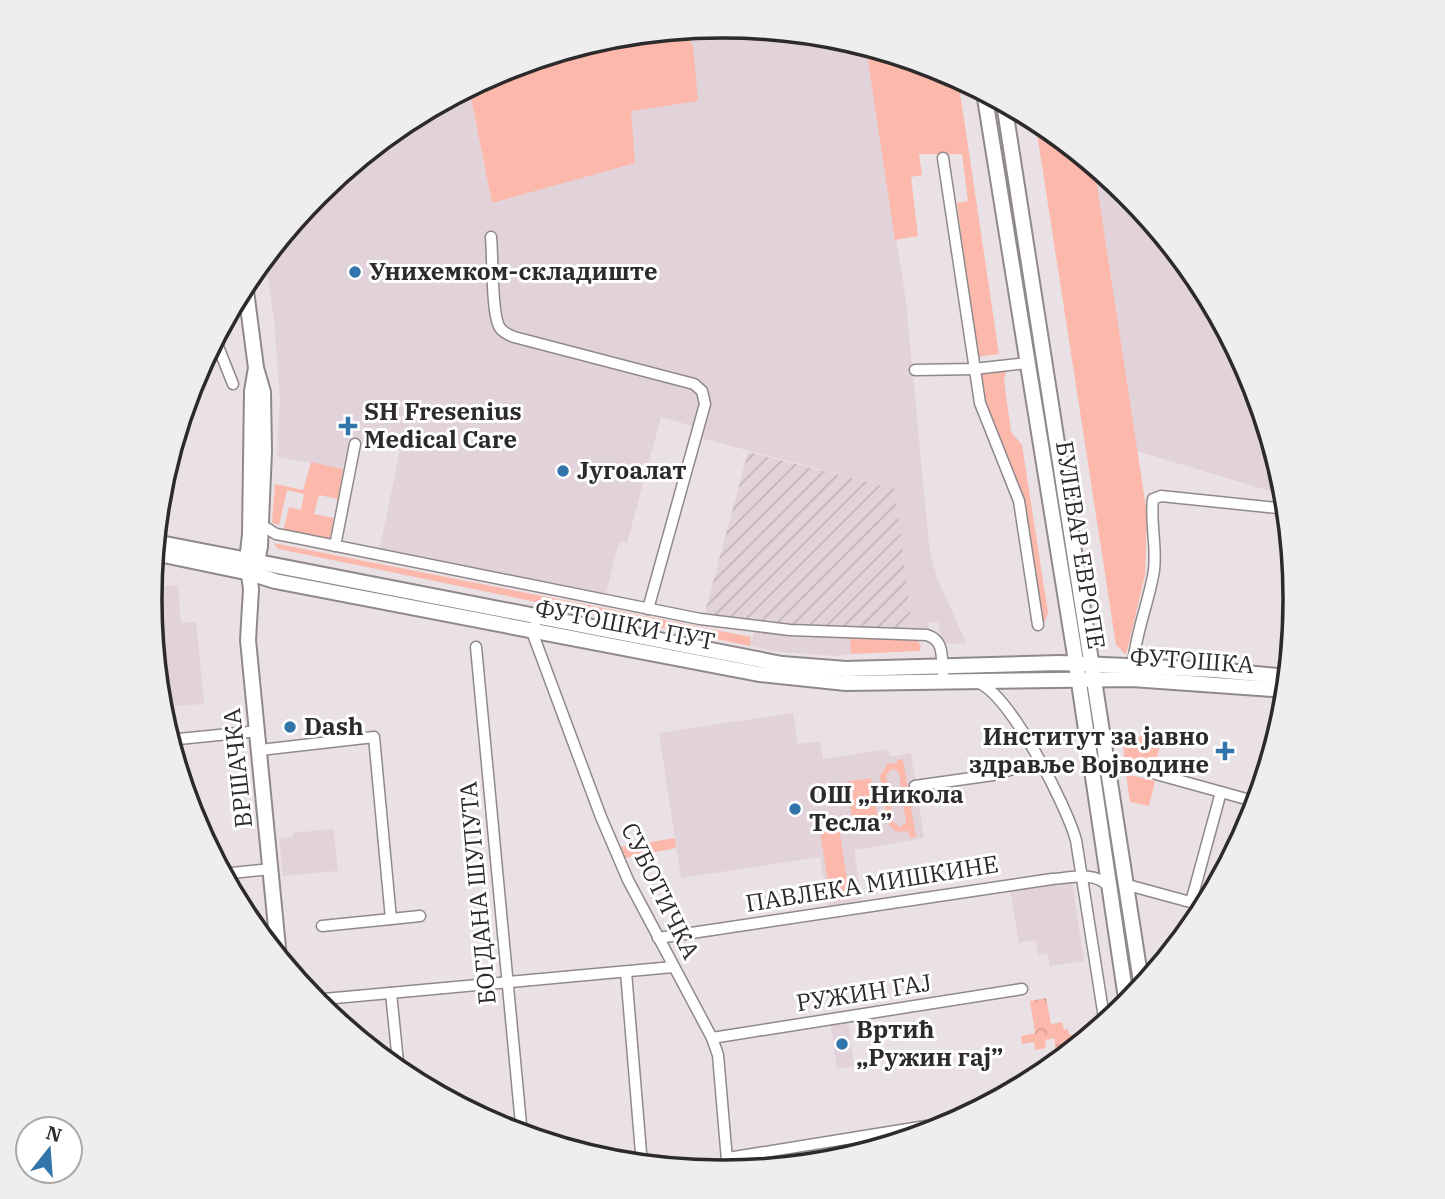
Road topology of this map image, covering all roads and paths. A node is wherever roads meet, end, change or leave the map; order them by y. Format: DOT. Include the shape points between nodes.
graph roads {
  1 [pos="986,104"];
  2 [pos="1006,116"];
  3 [pos="943,158"];
  4 [pos="491,237"];
  5 [pos="247,302"];
  6 [pos="219,350"];
  7 [pos="1027,363"];
  8 [pos="256,368"];
  9 [pos="974,369"];
  10 [pos="915,370"];
  11 [pos="233,384"];
  12 [pos="355,444"];
  13 [pos="1276,508"];
  14 [pos="260,524"];
  15 [pos="165,544"];
  16 [pos="335,546"];
  17 [pos="164,554"];
  18 [pos="252,565"];
  19 [pos="648,609"];
  20 [pos="545,620"];
  21 [pos="1038,625"];
  22 [pos="534,631"];
  23 [pos="477,647"];
  24 [pos="1133,666"];
  25 [pos="1077,671"];
  26 [pos="1093,672"];
  27 [pos="943,674"];
  28 [pos="1278,676"];
  29 [pos="1006,680"];
  30 [pos="976,681"];
  31 [pos="1276,689"];
  32 [pos="998,696"];
  33 [pos="258,731"];
  34 [pos="179,739"];
  35 [pos="260,750"];
  36 [pos="1039,761"];
  37 [pos="1156,774"];
  38 [pos="915,786"];
  39 [pos="1221,792"];
  40 [pos="1247,799"];
  41 [pos="1104,860"];
  42 [pos="271,869"];
  43 [pos="233,873"];
  44 [pos="1087,877"];
  45 [pos="1124,884"];
  46 [pos="1108,886"];
  47 [pos="1191,902"];
  48 [pos="1194,903"];
  49 [pos="420,916"];
  50 [pos="391,919"];
  51 [pos="322,926"];
  52 [pos="658,938"];
  53 [pos="278,942"];
  54 [pos="673,967"];
  55 [pos="625,972"];
  56 [pos="1140,974"];
  57 [pos="508,983"];
  58 [pos="1022,989"];
  59 [pos="1124,990"];
  60 [pos="391,993"];
  61 [pos="329,999"];
  62 [pos="1103,1010"];
  63 [pos="712,1038"];
  64 [pos="397,1057"];
  65 [pos="521,1123"];
  66 [pos="909,1129"];
  67 [pos="641,1155"];
  68 [pos="727,1158"];
  1 -- 7 [label="main road, БУЛЕВАР ЕВРОПЕ"];
  2 -- 26 [label="main road, БУЛЕВАР ЕВРОПЕ"];
  3 -- 9 [label="street"];
  4 -- 19 [label="street" via="495,308 503,331 694,384 702,391 705,404"];
  5 -- 8 [label="main road"];
  6 -- 11 [label="street"];
  7 -- 9 [label="street"];
  7 -- 25 [label="main road, БУЛЕВАР ЕВРОПЕ"];
  8 -- 14 [label="main road" via="263,392"];
  8 -- 18 [label="main road" via="252,391"];
  9 -- 10 [label="street"];
  9 -- 21 [label="street" via="980,403 1019,501"];
  12 -- 16 [label="street"];
  13 -- 24 [label="street" via="1161,496 1153,499 1154,568"];
  14 -- 16 [label="street" via="276,534"];
  14 -- 18 [label="main road"];
  15 -- 18 [label="main road, ФУТОШКИ ПУТ"];
  16 -- 19 [label="street"];
  17 -- 18 [label="main road, ФУТОШКИ ПУТ"];
  18 -- 20 [label="main road, ФУТОШКИ ПУТ"];
  18 -- 22 [label="main road, ФУТОШКИ ПУТ" via="275,581"];
  18 -- 33 [label="main road, ВРШАЧКА" via="248,640"];
  19 -- 27 [label="street" via="790,630 927,635 940,645"];
  20 -- 22 [label="street" via="539,621"];
  20 -- 27 [label="main road, ФУТОШКИ ПУТ" via="782,664"];
  22 -- 27 [label="main road, ФУТОШКИ ПУТ" via="759,674 846,683"];
  22 -- 52 [label="street, СУБОТИЧКА" via="601,817"];
  23 -- 57 [label="street, БОГДАНА ШУПУТА"];
  24 -- 26 [label="main road, ФУТОШКА"];
  24 -- 28 [label="main road, ФУТОШКА"];
  25 -- 26 [label="main road, ФУТОШКИ ПУТ"];
  25 -- 27 [label="main road, ФУТОШКИ ПУТ"];
  25 -- 29 [label="main road, ФУТОШКИ ПУТ"];
  25 -- 41 [label="main road, БУЛЕВАР ЕВРОПЕ"];
  26 -- 31 [label="main road, ФУТОШКА"];
  26 -- 45 [label="main road, БУЛЕВАР ЕВРОПЕ"];
  27 -- 30 [label="main road, ФУТОШКИ ПУТ"];
  29 -- 30 [label="main road, ФУТОШКИ ПУТ"];
  29 -- 32 [label="street" via="997,687"];
  30 -- 32 [label="street"];
  32 -- 36 [label="street"];
  33 -- 34 [label="street"];
  33 -- 35 [label="main road, ВРШАЧКА"];
  35 -- 42 [label="main road, ВРШАЧКА"];
  35 -- 50 [label="street" via="374,737"];
  36 -- 38 [label="street" via="993,775"];
  36 -- 44 [label="street" via="1069,817"];
  37 -- 39 [label="street"];
  39 -- 40 [label="street"];
  39 -- 47 [label="street"];
  41 -- 44 [label="street" via="1102,870"];
  41 -- 46 [label="main road, БУЛЕВАР ЕВРОПЕ"];
  42 -- 43 [label="street"];
  42 -- 53 [label="main road, ВРШАЧКА"];
  44 -- 46 [label="street" via="1102,879"];
  44 -- 52 [label="street, ПАВЛЕКА МИШКИНЕ" via="1052,878"];
  44 -- 62 [label="street"];
  45 -- 47 [label="street"];
  45 -- 56 [label="main road, БУЛЕВАР ЕВРОПЕ"];
  46 -- 59 [label="main road, БУЛЕВАР ЕВРОПЕ"];
  47 -- 48 [label="street"];
  49 -- 50 [label="street"];
  50 -- 51 [label="street"];
  52 -- 54 [label="street, СУБОТИЧКА"];
  54 -- 55 [label="street"];
  54 -- 63 [label="street, СУБОТИЧКА"];
  55 -- 57 [label="street"];
  55 -- 67 [label="street"];
  57 -- 60 [label="street"];
  57 -- 65 [label="street, БОГДАНА ШУПУТА"];
  58 -- 63 [label="street, РУЖИН ГАЈ"];
  60 -- 61 [label="street"];
  60 -- 64 [label="street"];
  63 -- 68 [label="street, СУБОТИЧКА" via="718,1055"];
  66 -- 68 [label="street"];
}
